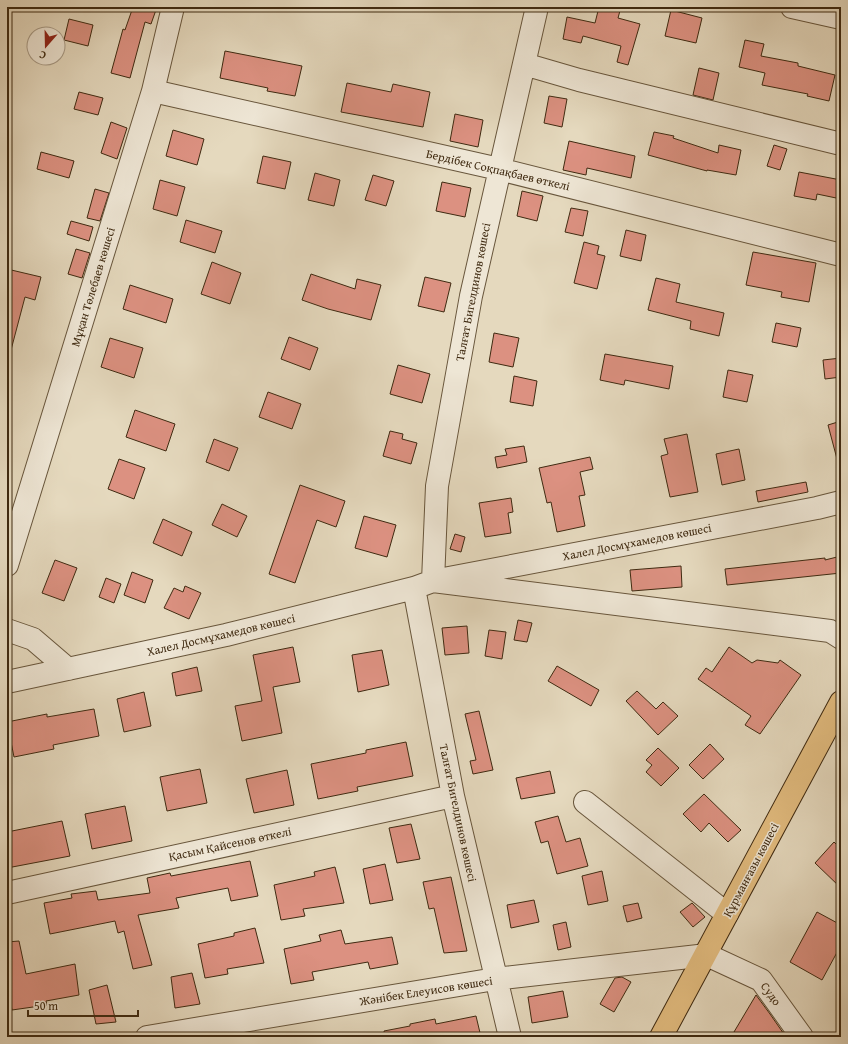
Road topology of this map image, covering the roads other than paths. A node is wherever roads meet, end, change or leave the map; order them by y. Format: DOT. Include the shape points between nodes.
graph roads {
  1 [pos="173,7"];
  2 [pos="537,7"];
  3 [pos="792,7"];
  4 [pos="841,18"];
  5 [pos="524,64"];
  6 [pos="153,91"];
  7 [pos="841,144"];
  8 [pos="499,170"];
  9 [pos="841,255"];
  10 [pos="841,502"];
  11 [pos="7,565"];
  12 [pos="424,584"];
  13 [pos="7,630"];
  14 [pos="841,638"];
  15 [pos="68,669"];
  16 [pos="7,682"];
  17 [pos="841,702"];
  18 [pos="453,796"];
  19 [pos="585,802"];
  20 [pos="7,893"];
  21 [pos="727,914"];
  22 [pos="707,954"];
  23 [pos="495,979"];
  24 [pos="147,1037"];
  25 [pos="510,1037"];
  26 [pos="661,1037"];
  27 [pos="802,1037"];
  1 -- 6 [label="street, Мұқан Төлебаев көшесі"];
  2 -- 5 [label="street, Талғат Бигелдинов көшесі"];
  3 -- 4 [label="street"];
  5 -- 7 [label="street"];
  5 -- 8 [label="street, Талғат Бигелдинов көшесі"];
  6 -- 8 [label="street, Бердібек Соқпақбаев өткелі"];
  6 -- 11 [label="street, Мұқан Төлебаев көшесі"];
  8 -- 9 [label="street, Бердібек Соқпақбаев өткелі"];
  8 -- 12 [label="street, Талғат Бигелдинов көшесі" via="436,486"];
  10 -- 12 [label="street, Халел Досмұхамедов көшесі"];
  12 -- 14 [label="street, Халел Досмұхамедов көшесі" via="830,631"];
  12 -- 15 [label="street, Халел Досмұхамедов көшесі" via="226,635"];
  12 -- 18 [label="street, Талғат Бигелдинов көшесі"];
  13 -- 15 [label="street" via="33,639"];
  15 -- 16 [label="street, Халел Досмұхамедов көшесі"];
  17 -- 21 [label="main road, Құрманғазы көшесі"];
  18 -- 20 [label="street, Қасым Қайсенов өткелі"];
  18 -- 23 [label="street, Талғат Бигелдинов көшесі"];
  19 -- 21 [label="street"];
  21 -- 22 [label="main road, Құрманғазы көшесі"];
  22 -- 23 [label="street, Жәнібек Елеуисов көшесі"];
  22 -- 26 [label="main road, Құрманғазы көшесі"];
  22 -- 27 [label="street, Судо" via="761,980"];
  23 -- 24 [label="street, Жәнібек Елеуисов көшесі"];
  23 -- 25 [label="street, Талғат Бигелдинов көшесі"];
}
